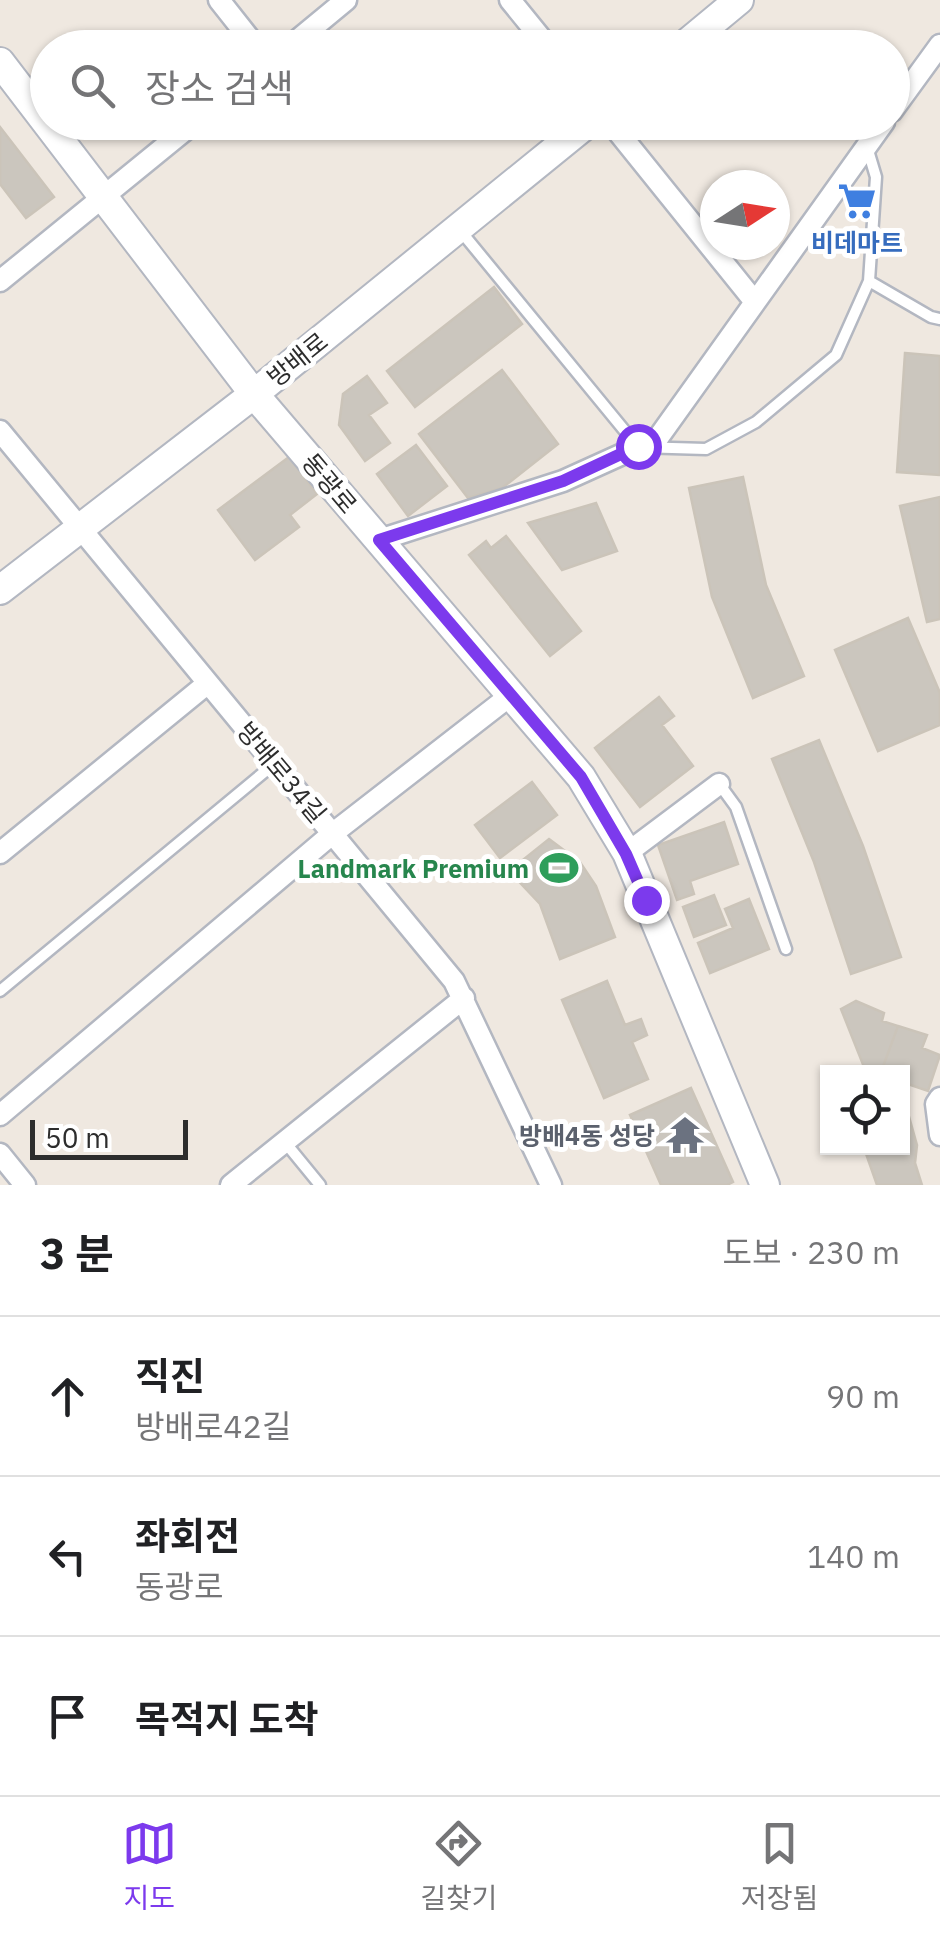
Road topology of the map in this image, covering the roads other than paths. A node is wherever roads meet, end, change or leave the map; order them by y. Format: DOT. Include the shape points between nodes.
graph roads {
  1 [pos="219,0"];
  2 [pos="510,0"];
  3 [pos="740,0"];
  4 [pos="337,3"];
  5 [pos="243,30"];
  6 [pos="308,30"];
  7 [pos="534,30"];
  8 [pos="703,30"];
  9 [pos="940,46"];
  10 [pos="0,62"];
  11 [pos="910,87"];
  12 [pos="30,101"];
  13 [pos="60,140"];
  14 [pos="173,140"];
  15 [pos="566,140"];
  16 [pos="624,140"];
  17 [pos="871,140"];
  18 [pos="867,146"];
  19 [pos="104,197"];
  20 [pos="458,228"];
  21 [pos="0,281"];
  22 [pos="869,282"];
  23 [pos="755,302"];
  24 [pos="940,319"];
  25 [pos="254,394"];
  26 [pos="0,430"];
  27 [pos="638,446"];
  28 [pos="80,528"];
  29 [pos="379,540"];
  30 [pos="0,590"];
  31 [pos="208,683"];
  32 [pos="511,695"];
  33 [pos="274,764"];
  34 [pos="719,784"];
  35 [pos="332,834"];
  36 [pos="0,853"];
  37 [pos="626,854"];
  38 [pos="786,948"];
  39 [pos="0,991"];
  40 [pos="464,998"];
  41 [pos="940,1098"];
  42 [pos="0,1115"];
  43 [pos="940,1135"];
  44 [pos="284,1140"];
  45 [pos="0,1154"];
  46 [pos="547,1183"];
  47 [pos="25,1185"];
  48 [pos="231,1185"];
  49 [pos="320,1185"];
  50 [pos="765,1185"];
  1 -- 5 [label="street"];
  2 -- 7 [label="street"];
  3 -- 8 [label="street"];
  4 -- 6 [label="street"];
  9 -- 11 [label="street"];
  10 -- 12 [label="street, 동광로"];
  13 -- 19 [label="street, 동광로"];
  14 -- 19 [label="street"];
  15 -- 20 [label="street, 방배로"];
  16 -- 23 [label="street"];
  17 -- 18 [label="street"];
  18 -- 22 [label="lane" via="876,177"];
  18 -- 23 [label="street"];
  19 -- 21 [label="street"];
  19 -- 25 [label="street, 동광로"];
  20 -- 25 [label="street, 방배로"];
  20 -- 27 [label="lane"];
  22 -- 24 [label="lane"];
  22 -- 27 [label="lane" via="836,356 756,422 706,449"];
  23 -- 27 [label="street" via="658,438"];
  25 -- 28 [label="street, 방배로"];
  25 -- 29 [label="street, 동광로"];
  26 -- 28 [label="street, 방배로34길"];
  27 -- 29 [label="street" via="563,481"];
  28 -- 30 [label="street, 방배로"];
  28 -- 31 [label="street, 방배로34길"];
  29 -- 32 [label="street, 동광로"];
  31 -- 33 [label="street, 방배로34길"];
  31 -- 36 [label="street"];
  32 -- 35 [label="street"];
  32 -- 37 [label="street, 동광로" via="581,777"];
  33 -- 35 [label="street, 방배로34길"];
  33 -- 39 [label="lane"];
  34 -- 37 [label="street"];
  34 -- 38 [label="lane" via="736,808"];
  35 -- 40 [label="street, 방배로34길"];
  35 -- 42 [label="street"];
  37 -- 50 [label="street, 동광로"];
  40 -- 44 [label="street"];
  40 -- 46 [label="street, 방배로34길"];
  41 -- 43 [label="street"];
  44 -- 48 [label="street"];
  44 -- 49 [label="lane"];
  45 -- 47 [label="street"];
}
